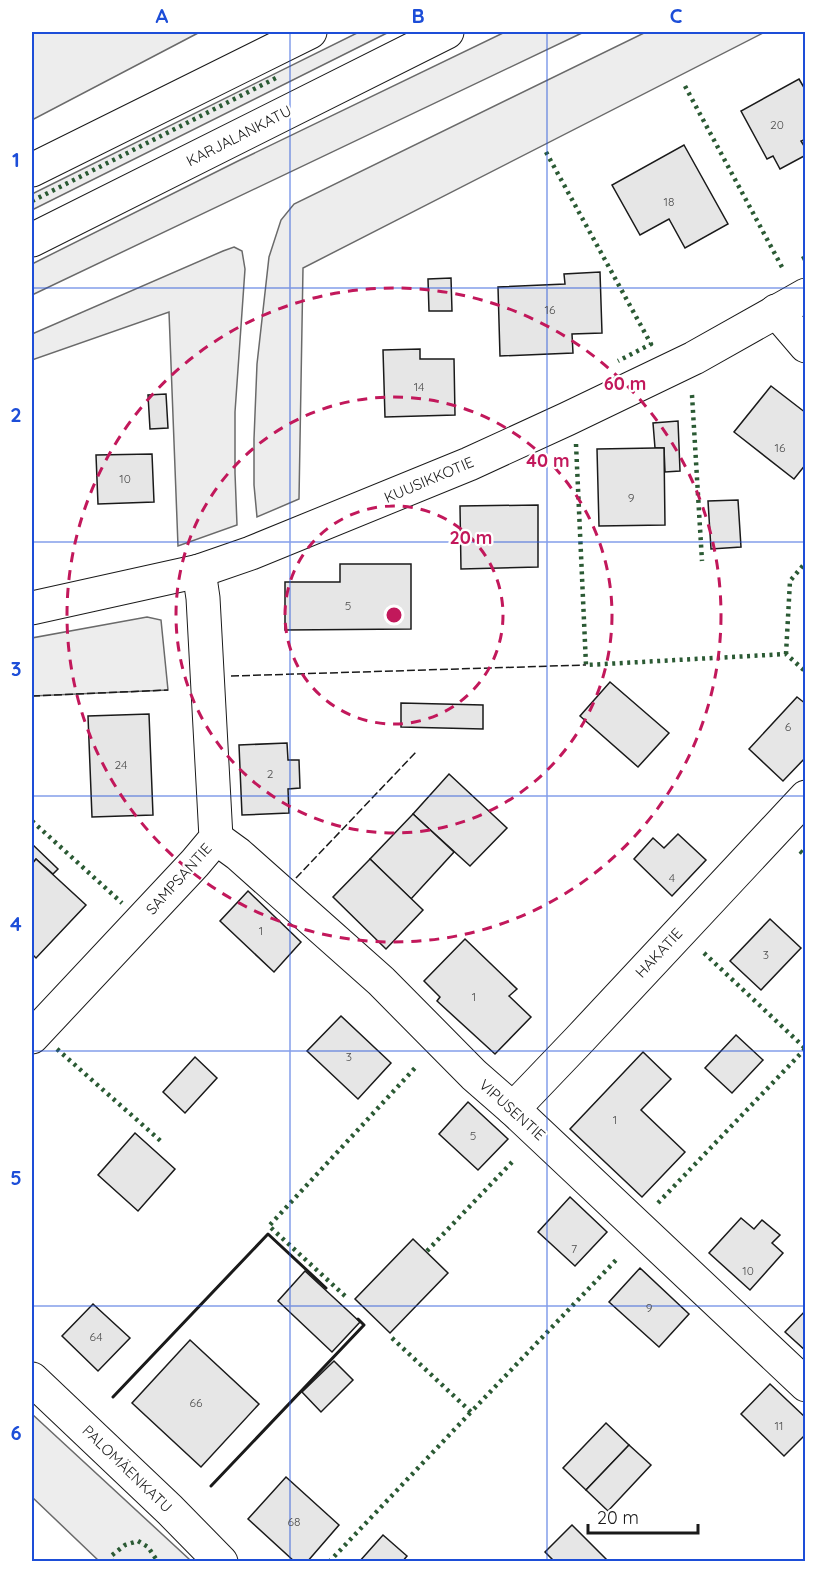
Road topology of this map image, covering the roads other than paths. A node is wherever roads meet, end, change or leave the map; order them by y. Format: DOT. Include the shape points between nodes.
graph roads {
  1 [pos="310,32"];
  2 [pos="447,32"];
  3 [pos="32,170"];
  4 [pos="32,240"];
  5 [pos="806,295"];
  6 [pos="776,311"];
  7 [pos="806,346"];
  8 [pos="199,571"];
  9 [pos="32,608"];
  10 [pos="806,797"];
  11 [pos="216,838"];
  12 [pos="32,1037"];
  13 [pos="513,1109"];
  14 [pos="32,1379"];
  15 [pos="806,1385"];
  16 [pos="221,1562"];
  1 -- 3 [label="street"];
  2 -- 4 [label="street, KARJALANKATU"];
  5 -- 6 [label="street, KUUSIKKOTIE"];
  6 -- 7 [label="street"];
  6 -- 8 [label="street, KUUSIKKOTIE" via="694,358 469,464"];
  8 -- 9 [label="street, KUUSIKKOTIE"];
  8 -- 11 [label="street, SAMPSANTIE"];
  10 -- 13 [label="street, HAKATIE"];
  11 -- 12 [label="street, SAMPSANTIE"];
  11 -- 13 [label="street, VIPUSENTIE" via="381,981"];
  13 -- 15 [label="street, VIPUSENTIE"];
  14 -- 16 [label="street, PALOMÄENKATU"];
}
